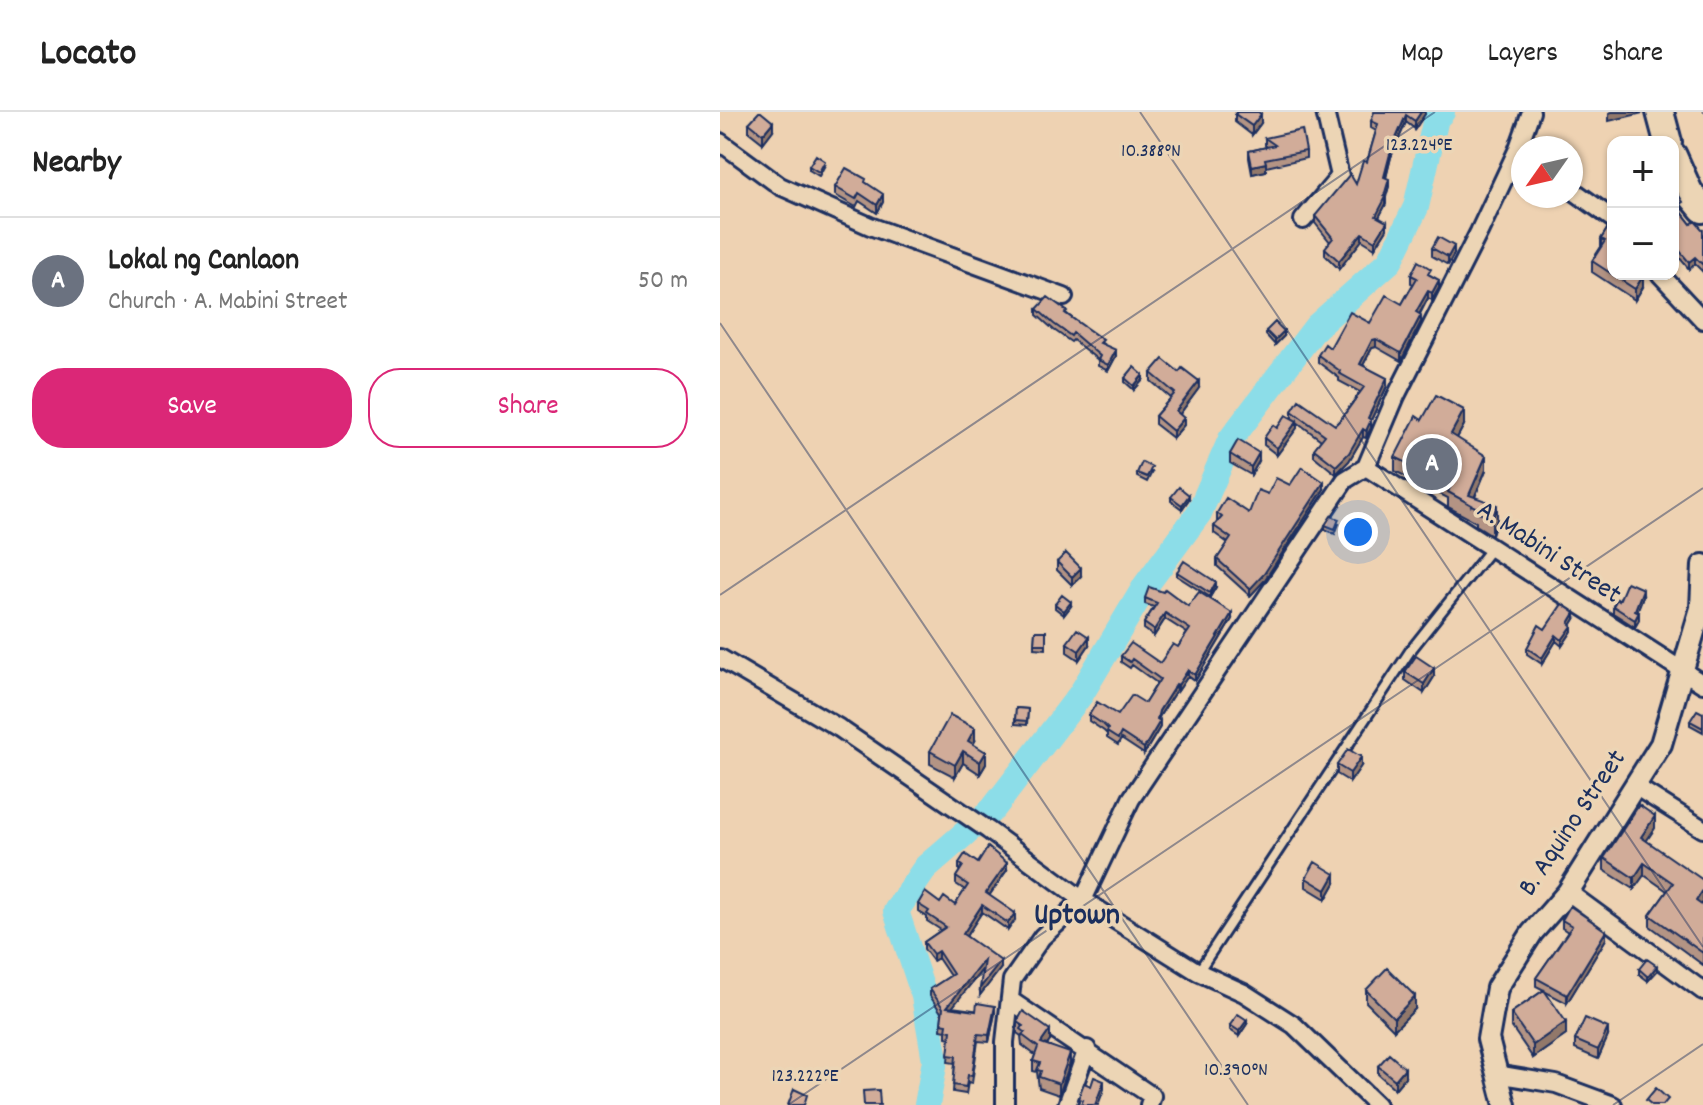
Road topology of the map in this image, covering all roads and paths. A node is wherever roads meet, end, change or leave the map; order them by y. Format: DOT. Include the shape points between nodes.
graph roads {
  1 [pos="1325,112"];
  2 [pos="1531,112"];
  3 [pos="1660,112"];
  4 [pos="1525,136"];
  5 [pos="1666,136"];
  6 [pos="720,142"];
  7 [pos="1511,170"];
  8 [pos="1679,170"];
  9 [pos="1583,198"];
  10 [pos="1703,209"];
  11 [pos="1607,215"];
  12 [pos="1303,220"];
  13 [pos="1666,280"];
  14 [pos="1064,297"];
  15 [pos="1703,320"];
  16 [pos="1366,467"];
  17 [pos="1491,549"];
  18 [pos="1703,565"];
  19 [pos="720,658"];
  20 [pos="1682,672"];
  21 [pos="1703,684"];
  22 [pos="1635,786"];
  23 [pos="1703,829"];
  24 [pos="1568,892"];
  25 [pos="1083,900"];
  26 [pos="1198,972"];
  27 [pos="1703,991"];
  28 [pos="1010,1000"];
  29 [pos="1087,1049"];
  30 [pos="1496,1074"];
  31 [pos="1005,1105"];
  32 [pos="1067,1105"];
  33 [pos="1149,1105"];
  34 [pos="1377,1105"];
  35 [pos="1505,1105"];
  36 [pos="1613,1105"];
  1 -- 12 [label="street" via="1340,176"];
  2 -- 4 [label="street"];
  3 -- 5 [label="main road"];
  6 -- 14 [label="street" via="780,186 870,226"];
  7 -- 16 [label="street" via="1396,396"];
  8 -- 10 [label="main road"];
  9 -- 11 [label="street"];
  13 -- 15 [label="street"];
  16 -- 17 [label="street, A. Mabini Street"];
  16 -- 25 [label="street" via="1345,480 1131,799"];
  17 -- 20 [label="street, A. Mabini Street"];
  17 -- 26 [label="lane" via="1410,651"];
  18 -- 20 [label="street, B. Aquino Street" via="1701,608"];
  19 -- 25 [label="street" via="839,728"];
  20 -- 21 [label="street, A. Mabini Street"];
  20 -- 22 [label="street, B. Aquino Street" via="1661,744"];
  22 -- 23 [label="street"];
  22 -- 24 [label="street, B. Aquino Street"];
  24 -- 27 [label="street"];
  24 -- 30 [label="street, B. Aquino Street" via="1532,933 1497,988 1488,1039"];
  25 -- 26 [label="street"];
  25 -- 28 [label="street" via="1042,937 1012,980"];
  26 -- 34 [label="street" via="1294,1025"];
  28 -- 29 [label="street"];
  28 -- 31 [label="street"];
  29 -- 32 [label="street"];
  29 -- 33 [label="street" via="1152,1096"];
  30 -- 35 [label="street, B. Aquino Street"];
  30 -- 36 [label="street" via="1556,1084"];
}
